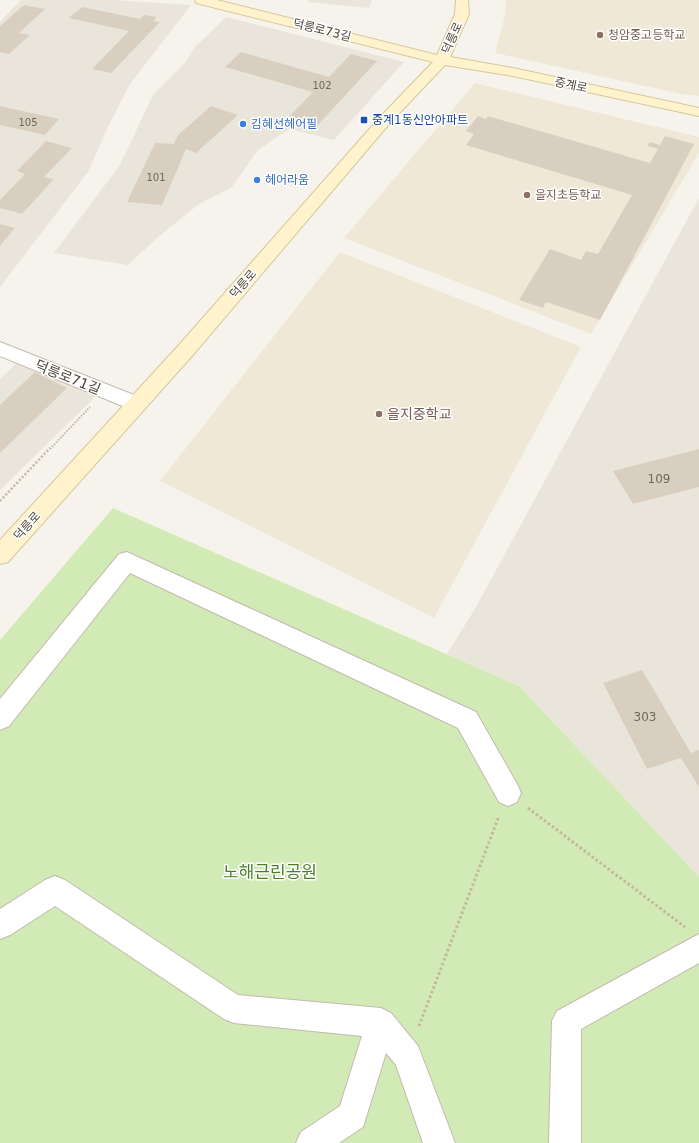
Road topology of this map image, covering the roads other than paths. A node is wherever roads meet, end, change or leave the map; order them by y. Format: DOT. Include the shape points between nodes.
graph roads {
  1 [pos="201,0"];
  2 [pos="462,0"];
  3 [pos="442,60"];
  4 [pos="699,112"];
  5 [pos="0,350"];
  6 [pos="137,404"];
  7 [pos="0,556"];
  8 [pos="0,718"];
  9 [pos="508,793"];
  10 [pos="0,925"];
  11 [pos="693,938"];
  12 [pos="381,1024"];
  13 [pos="312,1143"];
  14 [pos="439,1143"];
  15 [pos="565,1143"];
  1 -- 3 [label="main road, 덕릉로73길"];
  2 -- 3 [label="main road, 덕릉로" via="462,14"];
  3 -- 4 [label="main road, 중계로" via="514,72"];
  3 -- 6 [label="main road, 덕릉로" via="385,120"];
  5 -- 6 [label="street, 덕릉로71길"];
  6 -- 7 [label="main road, 덕릉로"];
  8 -- 9 [label="street" via="127,562 467,720"];
  10 -- 12 [label="street" via="55,890 234,1009"];
  11 -- 15 [label="street" via="567,1021"];
  12 -- 13 [label="street" via="352,1116"];
  12 -- 14 [label="street" via="408,1056"];
}
